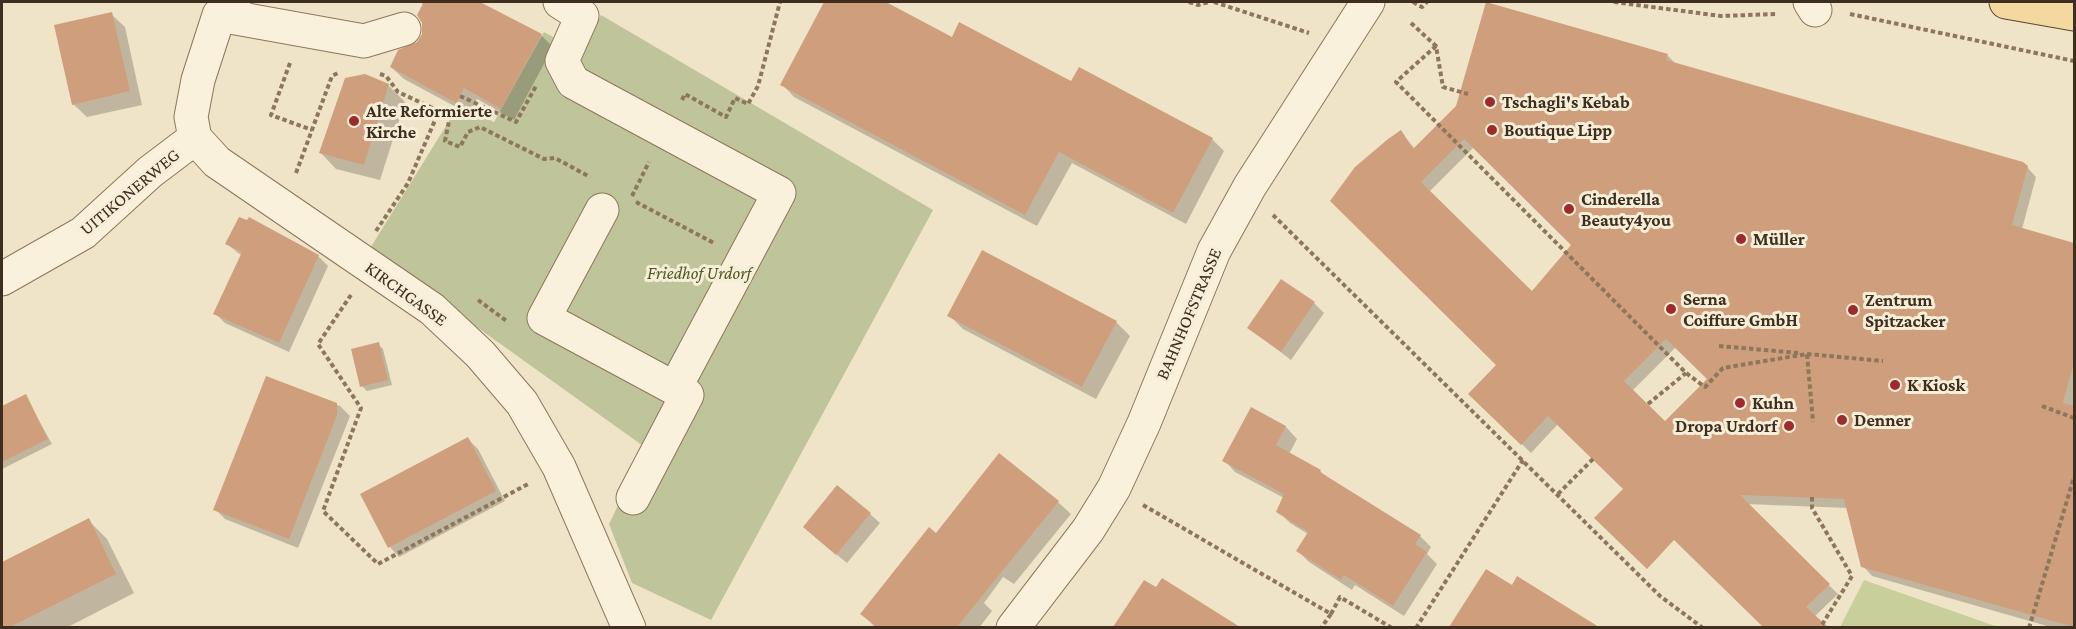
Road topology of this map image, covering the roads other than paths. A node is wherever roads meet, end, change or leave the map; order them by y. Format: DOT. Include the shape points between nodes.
graph roads {
  1 [pos="560,2"];
  2 [pos="1368,2"];
  3 [pos="2006,2"];
  4 [pos="220,6"];
  5 [pos="2074,14"];
  6 [pos="404,28"];
  7 [pos="195,138"];
  8 [pos="608,196"];
  9 [pos="2,279"];
  10 [pos="675,388"];
  11 [pos="633,498"];
  12 [pos="629,627"];
  13 [pos="1013,627"];
  1 -- 10 [label="street" via="582,16 562,60 573,82 779,193"];
  2 -- 13 [label="street, BAHNHOFSTRASSE" via="1250,186 1214,251 1114,488 1088,530"];
  3 -- 5 [label="main road"];
  4 -- 6 [label="street" via="307,31 364,41"];
  4 -- 7 [label="street" via="198,80 191,117"];
  7 -- 9 [label="street, UITIKONERWEG" via="150,171 83,233"];
  7 -- 12 [label="street, KIRCHGASSE" via="217,162 375,252 480,354 522,402 559,466"];
  8 -- 10 [label="street" via="544,318"];
  10 -- 11 [label="street" via="687,395"];
}
